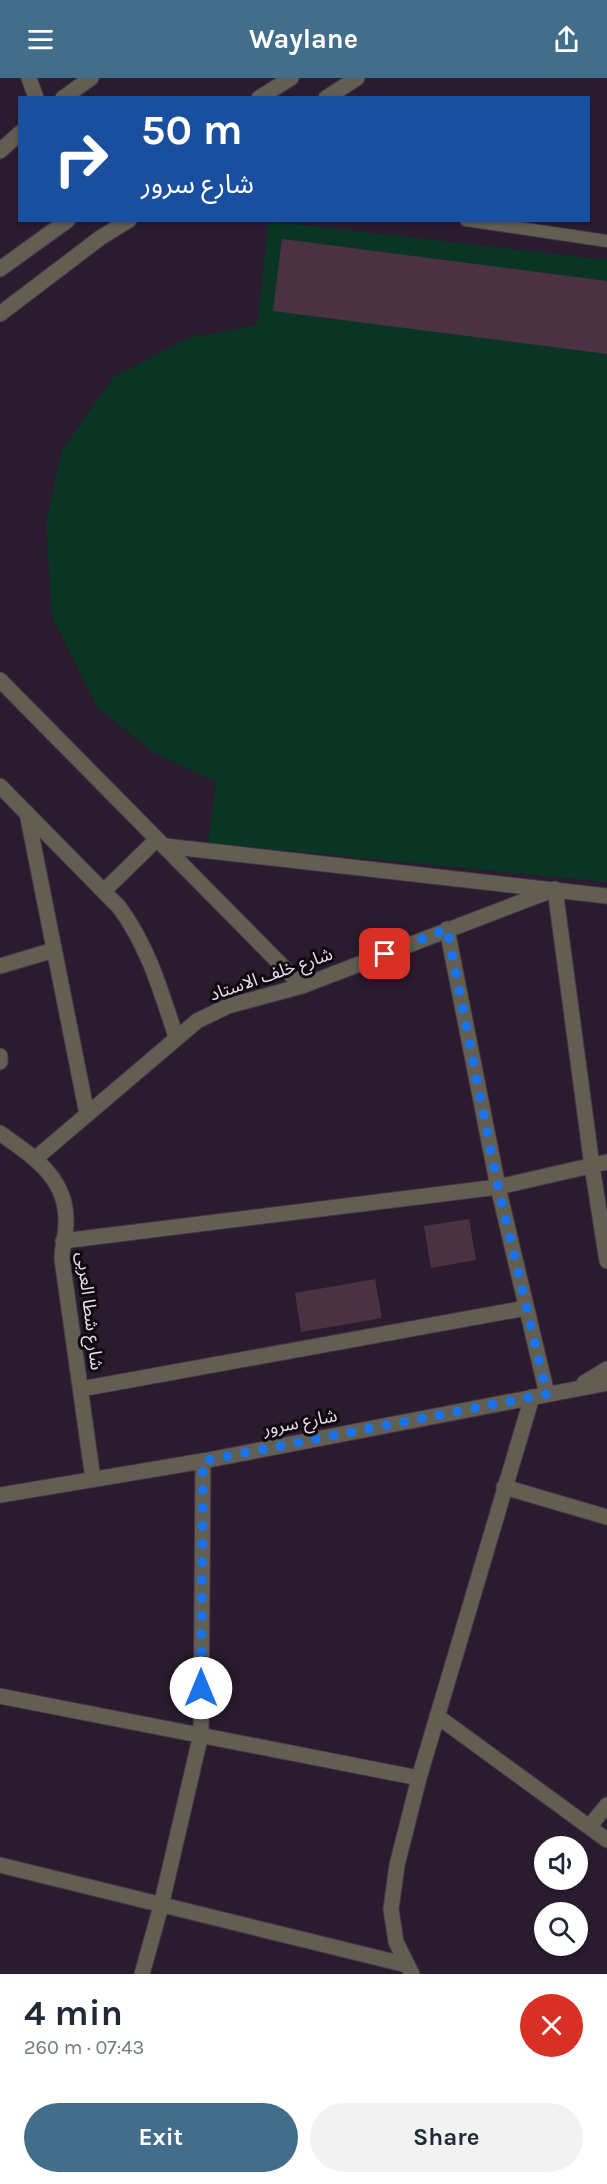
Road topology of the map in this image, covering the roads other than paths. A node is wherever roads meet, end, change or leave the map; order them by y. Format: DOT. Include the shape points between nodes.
graph roads {
  1 [pos="29,78"];
  2 [pos="91,78"];
  3 [pos="291,78"];
  4 [pos="357,78"];
  5 [pos="35,96"];
  6 [pos="66,96"];
  7 [pos="262,96"];
  8 [pos="329,96"];
  9 [pos="18,135"];
  10 [pos="0,151"];
  11 [pos="65,222"];
  12 [pos="126,222"];
  13 [pos="479,222"];
  14 [pos="607,241"];
  15 [pos="0,269"];
  16 [pos="0,314"];
  17 [pos="2,686"];
  18 [pos="0,786"];
  19 [pos="27,813"];
  20 [pos="161,842"];
  21 [pos="555,890"];
  22 [pos="104,891"];
  23 [pos="607,896"];
  24 [pos="447,929"];
  25 [pos="54,950"];
  26 [pos="0,966"];
  27 [pos="302,986"];
  28 [pos="176,1037"];
  29 [pos="0,1056"];
  30 [pos="0,1062"];
  31 [pos="87,1114"];
  32 [pos="0,1133"];
  33 [pos="36,1158"];
  34 [pos="607,1162"];
  35 [pos="592,1166"];
  36 [pos="498,1187"];
  37 [pos="63,1242"];
  38 [pos="607,1261"];
  39 [pos="526,1308"];
  40 [pos="607,1369"];
  41 [pos="607,1383"];
  42 [pos="579,1387"];
  43 [pos="81,1389"];
  44 [pos="539,1395"];
  45 [pos="203,1461"];
  46 [pos="93,1479"];
  47 [pos="504,1487"];
  48 [pos="0,1495"];
  49 [pos="607,1517"];
  50 [pos="0,1696"];
  51 [pos="437,1716"];
  52 [pos="201,1734"];
  53 [pos="419,1778"];
  54 [pos="607,1805"];
  55 [pos="588,1827"];
  56 [pos="607,1840"];
  57 [pos="0,1865"];
  58 [pos="161,1906"];
  59 [pos="409,1970"];
  60 [pos="142,1974"];
  1 -- 5 [label="street"];
  2 -- 6 [label="street"];
  3 -- 7 [label="street"];
  4 -- 8 [label="street"];
  9 -- 10 [label="street"];
  11 -- 15 [label="street"];
  12 -- 16 [label="street"];
  13 -- 14 [label="lane"];
  17 -- 20 [label="street"];
  18 -- 19 [label="street"];
  19 -- 22 [label="street"];
  19 -- 25 [label="street"];
  20 -- 21 [label="street"];
  20 -- 22 [label="street"];
  20 -- 27 [label="street"];
  21 -- 23 [label="street"];
  21 -- 24 [label="street, شارع خلف الاستاد"];
  21 -- 35 [label="street"];
  22 -- 28 [label="street" via="133,925 144,945"];
  24 -- 27 [label="street, شارع خلف الاستاد"];
  24 -- 36 [label="street"];
  25 -- 26 [label="street"];
  25 -- 31 [label="street"];
  27 -- 28 [label="street, شارع خلف الاستاد" via="228,1006"];
  28 -- 31 [label="street, شارع خلف الاستاد"];
  29 -- 30 [label="street"];
  31 -- 33 [label="street, شارع خلف الاستاد"];
  32 -- 33 [label="street, شارع شطا العربى"];
  33 -- 37 [label="street, شارع شطا العربى" via="49,1171 65,1204"];
  34 -- 35 [label="street"];
  35 -- 36 [label="street"];
  35 -- 38 [label="street"];
  36 -- 37 [label="street"];
  36 -- 39 [label="street"];
  37 -- 43 [label="street, شارع شطا العربى" via="62,1259"];
  39 -- 43 [label="street"];
  39 -- 44 [label="street"];
  40 -- 42 [label="street"];
  41 -- 42 [label="street, شارع سرور"];
  42 -- 44 [label="street, شارع سرور"];
  43 -- 46 [label="street, شارع شطا العربى"];
  44 -- 45 [label="street, شارع سرور"];
  44 -- 47 [label="street"];
  45 -- 46 [label="street, شارع سرور"];
  45 -- 52 [label="street"];
  46 -- 48 [label="street, شارع سرور"];
  47 -- 49 [label="street"];
  47 -- 51 [label="street"];
  50 -- 52 [label="street"];
  51 -- 53 [label="street"];
  51 -- 55 [label="street"];
  52 -- 53 [label="street"];
  52 -- 58 [label="street"];
  53 -- 59 [label="street" via="397,1865 391,1909 396,1942"];
  54 -- 55 [label="street"];
  55 -- 56 [label="street"];
  57 -- 58 [label="street"];
  58 -- 59 [label="street"];
  58 -- 60 [label="street"];
}
